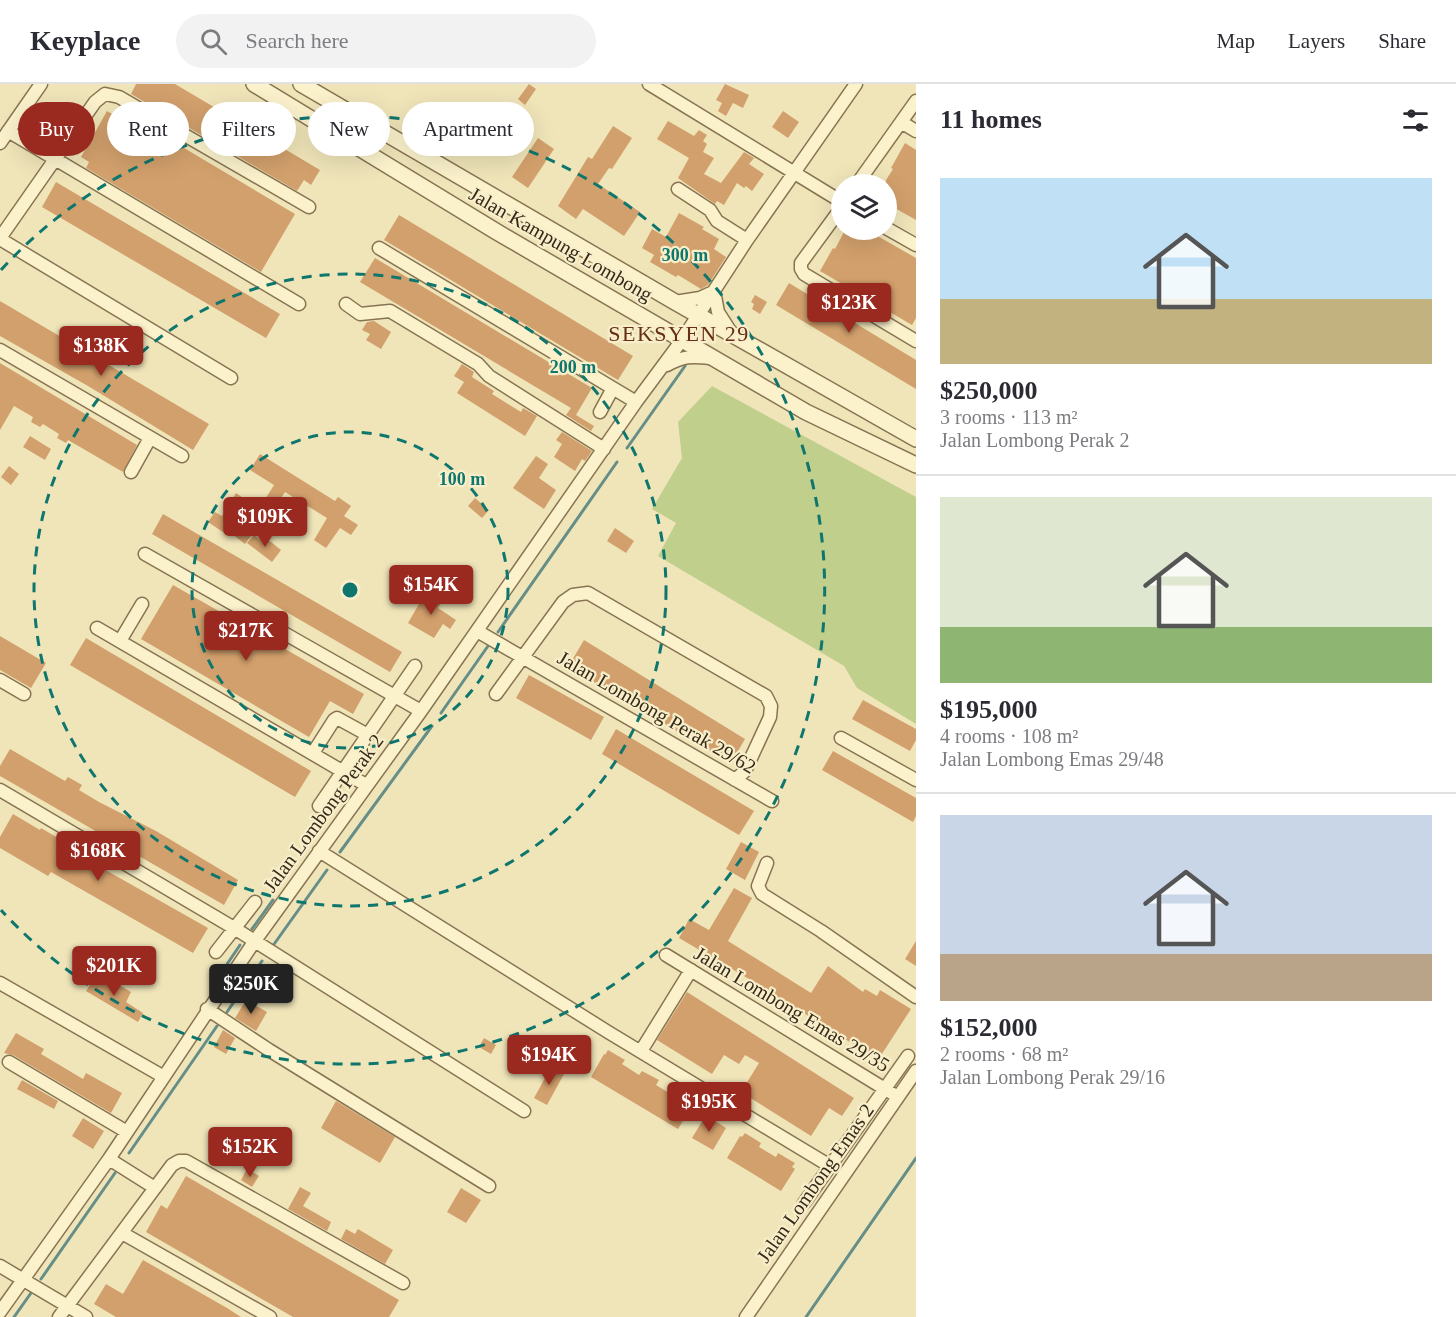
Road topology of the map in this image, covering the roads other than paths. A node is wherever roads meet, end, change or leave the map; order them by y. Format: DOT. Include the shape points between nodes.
graph roads {
  1 [pos="40,84"];
  2 [pos="254,84"];
  3 [pos="301,84"];
  4 [pos="649,84"];
  5 [pos="856,84"];
  6 [pos="916,101"];
  7 [pos="901,122"];
  8 [pos="8,131"];
  9 [pos="916,131"];
  10 [pos="0,142"];
  11 [pos="55,160"];
  12 [pos="795,172"];
  13 [pos="864,174"];
  14 [pos="678,189"];
  15 [pos="831,197"];
  16 [pos="309,207"];
  17 [pos="831,220"];
  18 [pos="897,234"];
  19 [pos="0,238"];
  20 [pos="747,240"];
  21 [pos="916,245"];
  22 [pos="379,248"];
  23 [pos="714,291"];
  24 [pos="675,302"];
  25 [pos="298,304"];
  26 [pos="346,304"];
  27 [pos="698,316"];
  28 [pos="652,322"];
  29 [pos="733,335"];
  30 [pos="682,340"];
  31 [pos="916,341"];
  32 [pos="0,350"];
  33 [pos="713,358"];
  34 [pos="663,367"];
  35 [pos="231,378"];
  36 [pos="613,388"];
  37 [pos="636,402"];
  38 [pos="600,412"];
  39 [pos="150,438"];
  40 [pos="916,439"];
  41 [pos="604,449"];
  42 [pos="182,456"];
  43 [pos="916,465"];
  44 [pos="131,472"];
  45 [pos="146,554"];
  46 [pos="142,604"];
  47 [pos="97,628"];
  48 [pos="477,631"];
  49 [pos="120,641"];
  50 [pos="522,657"];
  51 [pos="415,666"];
  52 [pos="0,681"];
  53 [pos="24,694"];
  54 [pos="496,694"];
  55 [pos="395,696"];
  56 [pos="421,711"];
  57 [pos="369,735"];
  58 [pos="841,738"];
  59 [pos="313,753"];
  60 [pos="344,771"];
  61 [pos="735,780"];
  62 [pos="916,780"];
  63 [pos="366,785"];
  64 [pos="0,790"];
  65 [pos="772,801"];
  66 [pos="319,806"];
  67 [pos="318,851"];
  68 [pos="767,863"];
  69 [pos="255,902"];
  70 [pos="234,928"];
  71 [pos="254,942"];
  72 [pos="216,952"];
  73 [pos="666,955"];
  74 [pos="691,970"];
  75 [pos="0,983"];
  76 [pos="916,997"];
  77 [pos="207,1009"];
  78 [pos="641,1052"];
  79 [pos="908,1056"];
  80 [pos="9,1062"];
  81 [pos="916,1071"];
  82 [pos="164,1077"];
  83 [pos="885,1088"];
  84 [pos="898,1097"];
  85 [pos="524,1111"];
  86 [pos="127,1132"];
  87 [pos="110,1159"];
  88 [pos="830,1166"];
  89 [pos="489,1186"];
  90 [pos="155,1188"];
  91 [pos="804,1203"];
  92 [pos="122,1233"];
  93 [pos="0,1266"];
  94 [pos="24,1280"];
  95 [pos="403,1283"];
  96 [pos="67,1306"];
  97 [pos="0,1312"];
  98 [pos="59,1317"];
  99 [pos="86,1317"];
  100 [pos="270,1317"];
  101 [pos="746,1317"];
  1 -- 8 [label="street"];
  2 -- 28 [label="street, Jalan Kampung Lombong"];
  3 -- 24 [label="street, Jalan Kampung Lombong"];
  4 -- 12 [label="street"];
  5 -- 12 [label="street, Jalan Lombong Perak 2"];
  6 -- 7 [label="street"];
  7 -- 9 [label="street"];
  7 -- 13 [label="street"];
  8 -- 10 [label="street"];
  8 -- 11 [label="street"];
  11 -- 16 [label="street" via="100,96 111,94"];
  11 -- 19 [label="street"];
  11 -- 25 [label="street"];
  12 -- 15 [label="street"];
  12 -- 20 [label="street, Jalan Lombong Perak 2"];
  14 -- 20 [label="street"];
  17 -- 31 [label="street" via="801,263 804,274"];
  18 -- 21 [label="street"];
  19 -- 35 [label="street"];
  20 -- 23 [label="street, Jalan Lombong Perak 2"];
  22 -- 36 [label="street"];
  23 -- 24 [label="street"];
  23 -- 27 [label="street, Jalan Lombong Perak 2"];
  23 -- 29 [label="street" via="718,312"];
  24 -- 27 [label="street, Jalan Kampung Lombong"];
  26 -- 41 [label="street" via="360,314 390,311 478,364 489,376"];
  27 -- 29 [label="street, Jalan Kampung Lombong"];
  27 -- 30 [label="street, Jalan Lombong Perak 2"];
  28 -- 30 [label="street, Jalan Kampung Lombong"];
  28 -- 34 [label="street" via="667,342"];
  29 -- 40 [label="street, Jalan Kampung Lombong"];
  30 -- 33 [label="street, Jalan Kampung Lombong"];
  30 -- 34 [label="street, Jalan Lombong Perak 2"];
  32 -- 39 [label="street"];
  33 -- 34 [label="street" via="690,356"];
  33 -- 43 [label="street, Jalan Kampung Lombong" via="806,412"];
  34 -- 37 [label="street, Jalan Lombong Perak 2"];
  36 -- 37 [label="street"];
  36 -- 38 [label="street"];
  37 -- 41 [label="street, Jalan Lombong Perak 2"];
  39 -- 42 [label="street"];
  39 -- 44 [label="street"];
  41 -- 48 [label="street, Jalan Lombong Perak 2"];
  45 -- 55 [label="street"];
  46 -- 49 [label="street"];
  47 -- 49 [label="street"];
  48 -- 50 [label="street, Jalan Lombong Perak 29/62"];
  48 -- 56 [label="street, Jalan Lombong Perak 2"];
  49 -- 59 [label="street"];
  50 -- 54 [label="street"];
  50 -- 61 [label="street, Jalan Lombong Perak 29/62"];
  50 -- 61 [label="street" via="563,602 573,595 588,593 766,696 771,706 770,717 745,771"];
  51 -- 55 [label="street"];
  52 -- 53 [label="street"];
  55 -- 56 [label="street"];
  55 -- 57 [label="street"];
  56 -- 63 [label="street, Jalan Lombong Perak 2"];
  57 -- 59 [label="street" via="338,718"];
  57 -- 60 [label="street"];
  58 -- 62 [label="street"];
  59 -- 60 [label="street"];
  60 -- 63 [label="street"];
  60 -- 66 [label="street"];
  61 -- 65 [label="street, Jalan Lombong Perak 29/62"];
  63 -- 67 [label="street, Jalan Lombong Perak 2"];
  64 -- 70 [label="street"];
  67 -- 71 [label="street, Jalan Lombong Perak 2"];
  67 -- 78 [label="street"];
  68 -- 76 [label="street" via="758,886 762,894"];
  69 -- 70 [label="street"];
  70 -- 71 [label="street"];
  70 -- 72 [label="street"];
  71 -- 77 [label="street, Jalan Lombong Perak 2"];
  71 -- 85 [label="street"];
  73 -- 74 [label="street, Jalan Lombong Emas 29/35"];
  74 -- 78 [label="street"];
  74 -- 83 [label="street, Jalan Lombong Emas 29/35"];
  75 -- 82 [label="street"];
  77 -- 82 [label="street, Jalan Lombong Perak 2"];
  77 -- 89 [label="street"];
  78 -- 88 [label="street"];
  79 -- 83 [label="street"];
  80 -- 86 [label="street"];
  81 -- 84 [label="street, Jalan Lombong Emas 2"];
  82 -- 86 [label="street, Jalan Lombong Perak 2"];
  83 -- 84 [label="street, Jalan Lombong Emas 29/35"];
  83 -- 88 [label="street"];
  84 -- 101 [label="street, Jalan Lombong Emas 2"];
  86 -- 87 [label="street, Jalan Lombong Perak 2"];
  87 -- 90 [label="street"];
  87 -- 94 [label="street, Jalan Lombong Perak 2"];
  88 -- 91 [label="street"];
  90 -- 92 [label="street"];
  90 -- 95 [label="street" via="172,1165 186,1161"];
  92 -- 96 [label="street"];
  92 -- 100 [label="street"];
  93 -- 94 [label="street"];
  94 -- 96 [label="street"];
  94 -- 97 [label="street, Jalan Lombong Perak 2"];
  96 -- 98 [label="street"];
  96 -- 99 [label="street"];
}
